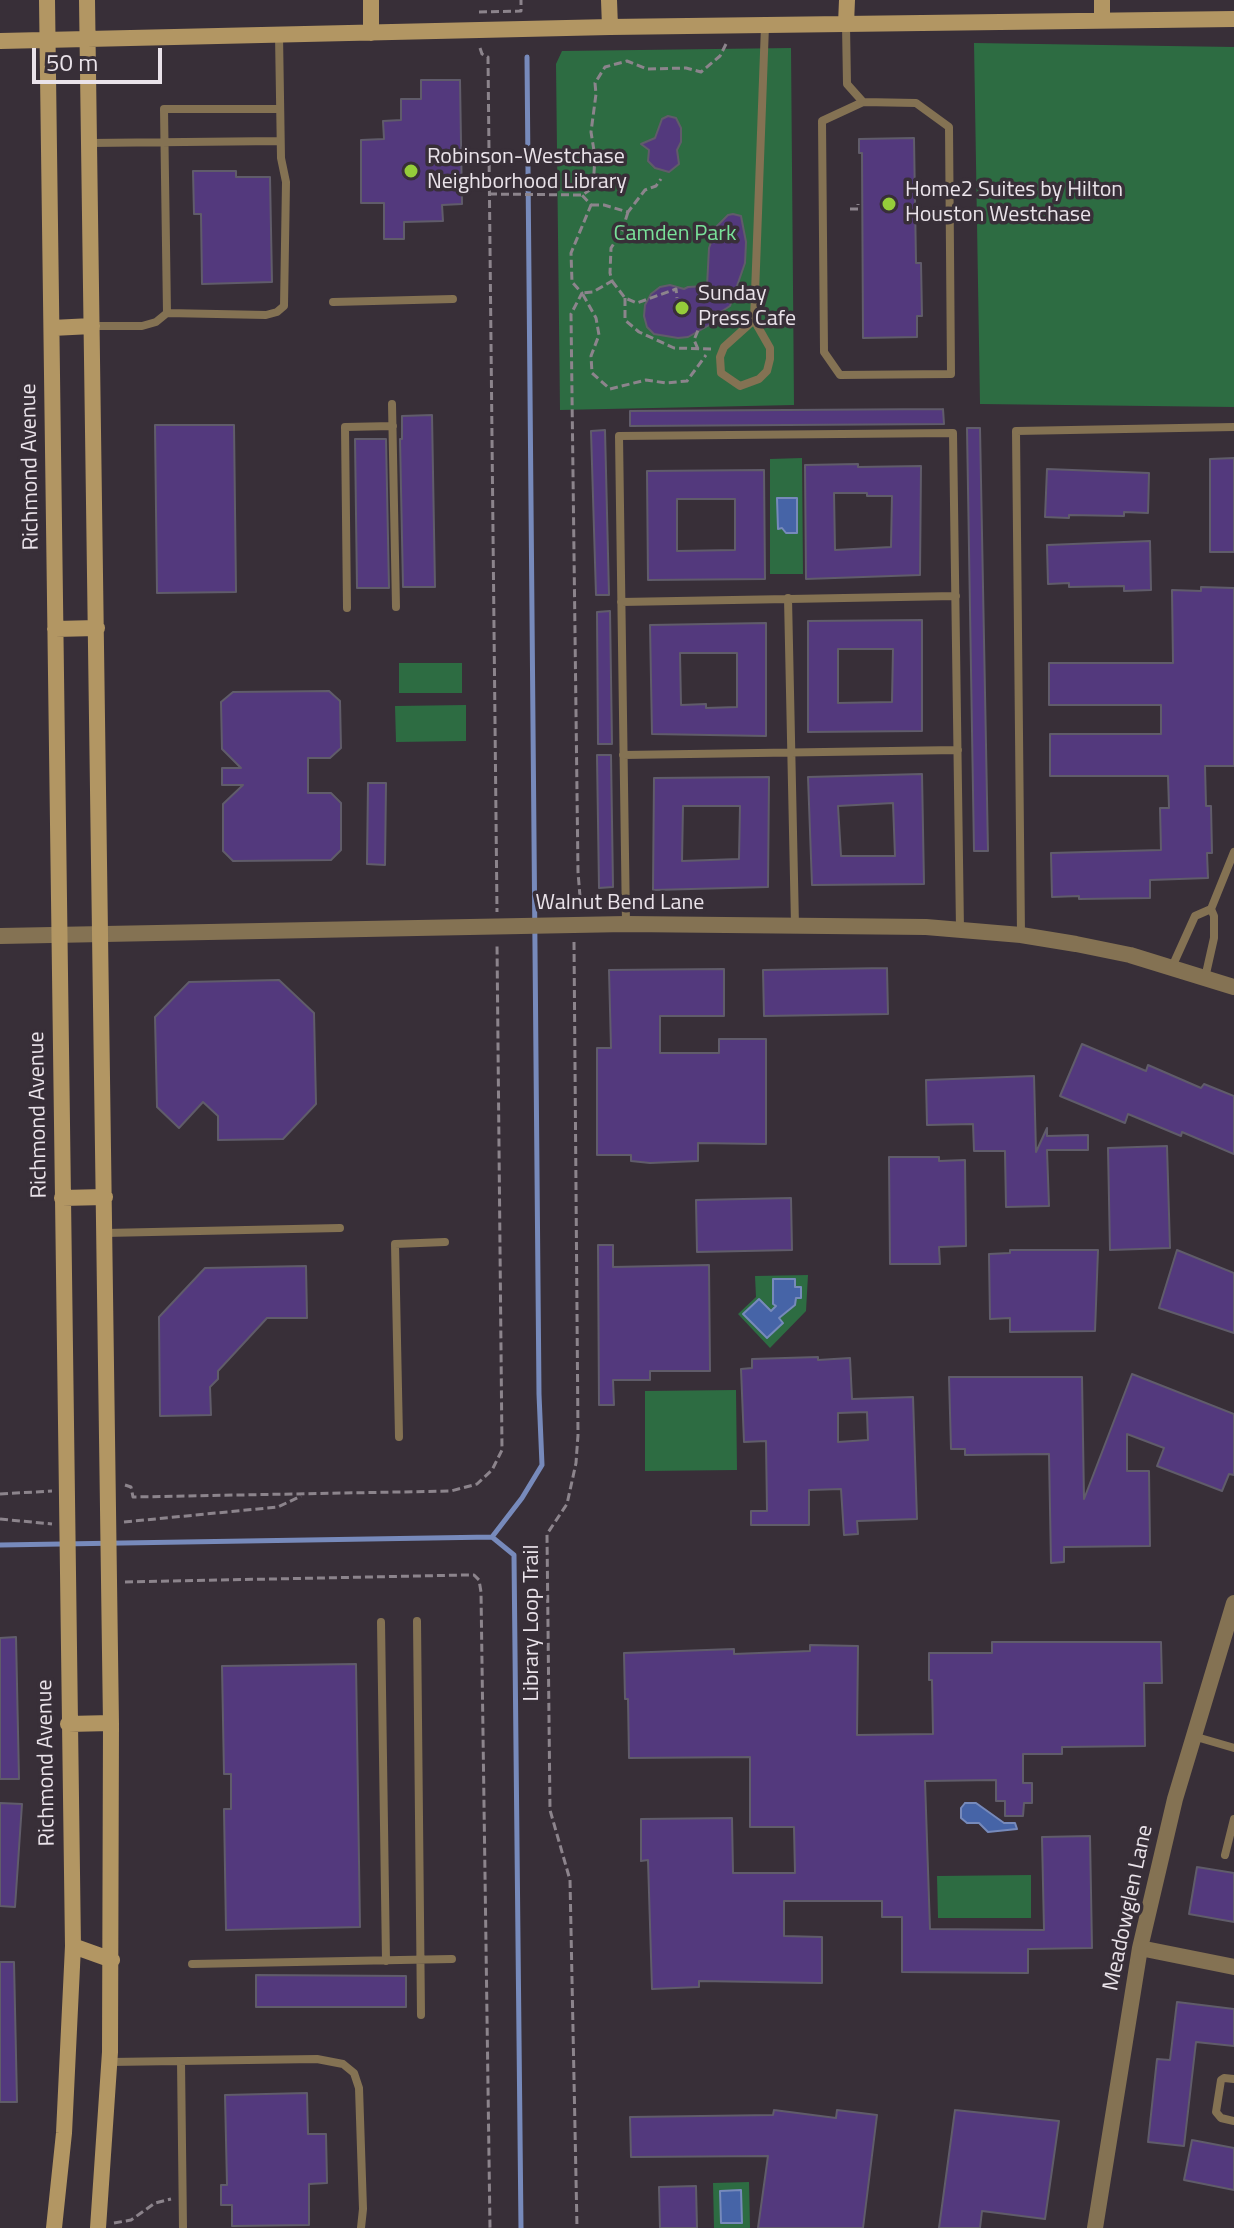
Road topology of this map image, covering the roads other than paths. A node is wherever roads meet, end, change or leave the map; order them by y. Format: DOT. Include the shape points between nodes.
graph roads {
  1 [pos="47,0"];
  2 [pos="87,0"];
  3 [pos="371,0"];
  4 [pos="609,0"];
  5 [pos="847,0"];
  6 [pos="1102,0"];
  7 [pos="1234,19"];
  8 [pos="1102,20"];
  9 [pos="846,24"];
  10 [pos="765,25"];
  11 [pos="610,27"];
  12 [pos="371,33"];
  13 [pos="279,35"];
  14 [pos="88,39"];
  15 [pos="48,40"];
  16 [pos="0,41"];
  17 [pos="863,102"];
  18 [pos="280,109"];
  19 [pos="280,141"];
  20 [pos="164,142"];
  21 [pos="89,143"];
  22 [pos="453,299"];
  23 [pos="333,302"];
  24 [pos="167,313"];
  25 [pos="754,320"];
  26 [pos="92,326"];
  27 [pos="52,328"];
  28 [pos="392,404"];
  29 [pos="393,426"];
  30 [pos="1234,427"];
  31 [pos="956,596"];
  32 [pos="788,598"];
  33 [pos="621,602"];
  34 [pos="396,607"];
  35 [pos="347,608"];
  36 [pos="97,628"];
  37 [pos="55,629"];
  38 [pos="958,750"];
  39 [pos="792,754"];
  40 [pos="623,755"];
  41 [pos="1234,852"];
  42 [pos="1211,909"];
  43 [pos="626,924"];
  44 [pos="795,926"];
  45 [pos="960,930"];
  46 [pos="101,934"];
  47 [pos="59,935"];
  48 [pos="1021,935"];
  49 [pos="0,936"];
  50 [pos="1172,967"];
  51 [pos="1205,978"];
  52 [pos="1234,987"];
  53 [pos="105,1197"];
  54 [pos="62,1198"];
  55 [pos="340,1228"];
  56 [pos="105,1233"];
  57 [pos="445,1242"];
  58 [pos="399,1437"];
  59 [pos="1234,1603"];
  60 [pos="417,1621"];
  61 [pos="381,1622"];
  62 [pos="111,1723"];
  63 [pos="68,1724"];
  64 [pos="1193,1736"];
  65 [pos="1234,1748"];
  66 [pos="1234,1819"];
  67 [pos="1225,1855"];
  68 [pos="73,1946"];
  69 [pos="1140,1948"];
  70 [pos="452,1959"];
  71 [pos="112,1960"];
  72 [pos="420,1960"];
  73 [pos="386,1961"];
  74 [pos="192,1964"];
  75 [pos="1234,1967"];
  76 [pos="421,2015"];
  77 [pos="181,2061"];
  78 [pos="110,2062"];
  79 [pos="1234,2079"];
  80 [pos="1234,2121"];
  81 [pos="98,2225"];
  82 [pos="54,2228"];
  83 [pos="183,2228"];
  84 [pos="361,2228"];
  85 [pos="1095,2228"];
  1 -- 15 [label="main road, Richmond Avenue"];
  2 -- 14 [label="main road"];
  3 -- 12 [label="main road"];
  4 -- 11 [label="main road"];
  5 -- 9 [label="main road"];
  6 -- 8 [label="main road"];
  7 -- 8 [label="main road"];
  8 -- 9 [label="main road"];
  9 -- 10 [label="main road"];
  9 -- 17 [label="lane" via="847,84"];
  10 -- 11 [label="main road"];
  10 -- 25 [label="lane"];
  11 -- 12 [label="main road"];
  12 -- 13 [label="main road"];
  13 -- 14 [label="main road"];
  13 -- 18 [label="lane"];
  14 -- 15 [label="main road"];
  14 -- 21 [label="main road"];
  15 -- 16 [label="main road"];
  15 -- 27 [label="main road, Richmond Avenue"];
  17 -- 17 [label="lane" via="916,103 949,127 951,374 840,375 824,352 822,121"];
  18 -- 19 [label="lane"];
  18 -- 20 [label="lane" via="164,109"];
  19 -- 20 [label="lane"];
  19 -- 24 [label="lane" via="286,182 284,306 266,315"];
  20 -- 21 [label="lane"];
  20 -- 24 [label="lane"];
  21 -- 26 [label="main road"];
  22 -- 23 [label="lane"];
  24 -- 26 [label="lane" via="142,326"];
  25 -- 25 [label="lane" via="770,348 770,359 759,379 740,386 721,373 720,357"];
  26 -- 27 [label="main road"];
  26 -- 36 [label="main road"];
  27 -- 37 [label="main road, Richmond Avenue"];
  28 -- 29 [label="lane"];
  29 -- 34 [label="lane"];
  29 -- 35 [label="lane" via="345,427"];
  30 -- 48 [label="lane" via="1016,431"];
  31 -- 32 [label="lane"];
  31 -- 33 [label="lane" via="953,433 619,436"];
  31 -- 38 [label="lane"];
  32 -- 33 [label="lane"];
  32 -- 39 [label="lane"];
  33 -- 40 [label="lane"];
  36 -- 37 [label="main road"];
  36 -- 46 [label="main road"];
  37 -- 47 [label="main road, Richmond Avenue"];
  38 -- 39 [label="lane"];
  38 -- 45 [label="lane"];
  39 -- 40 [label="lane"];
  39 -- 44 [label="lane"];
  40 -- 43 [label="lane"];
  41 -- 42 [label="lane"];
  42 -- 50 [label="lane" via="1195,916"];
  42 -- 51 [label="lane" via="1214,938"];
  43 -- 44 [label="street, Walnut Bend Lane"];
  43 -- 46 [label="street, Walnut Bend Lane" via="573,920 506,927"];
  44 -- 45 [label="street, Walnut Bend Lane"];
  45 -- 48 [label="street, Walnut Bend Lane"];
  46 -- 47 [label="street, Walnut Bend Lane"];
  46 -- 53 [label="main road"];
  47 -- 49 [label="street, Walnut Bend Lane"];
  47 -- 54 [label="main road, Richmond Avenue"];
  48 -- 50 [label="street, Walnut Bend Lane"];
  50 -- 51 [label="street, Walnut Bend Lane"];
  51 -- 52 [label="street, Walnut Bend Lane"];
  53 -- 54 [label="main road"];
  53 -- 56 [label="main road"];
  54 -- 63 [label="main road, Richmond Avenue"];
  55 -- 56 [label="lane"];
  56 -- 62 [label="main road"];
  57 -- 58 [label="lane" via="395,1244"];
  59 -- 64 [label="street, Meadowglen Lane"];
  60 -- 72 [label="lane"];
  61 -- 73 [label="lane"];
  62 -- 63 [label="main road"];
  62 -- 71 [label="main road"];
  63 -- 68 [label="main road, Richmond Avenue"];
  64 -- 65 [label="lane"];
  64 -- 69 [label="street, Meadowglen Lane"];
  66 -- 67 [label="lane"];
  68 -- 71 [label="main road"];
  68 -- 82 [label="main road, Richmond Avenue"];
  69 -- 75 [label="street"];
  69 -- 85 [label="street, Meadowglen Lane"];
  70 -- 72 [label="lane"];
  71 -- 78 [label="main road"];
  72 -- 73 [label="lane"];
  72 -- 76 [label="lane"];
  73 -- 74 [label="lane"];
  77 -- 78 [label="lane"];
  77 -- 83 [label="lane"];
  77 -- 84 [label="lane" via="317,2059 343,2064 354,2073 359,2088"];
  78 -- 81 [label="main road"];
  79 -- 80 [label="lane" via="1221,2080 1216,2112"];
}
